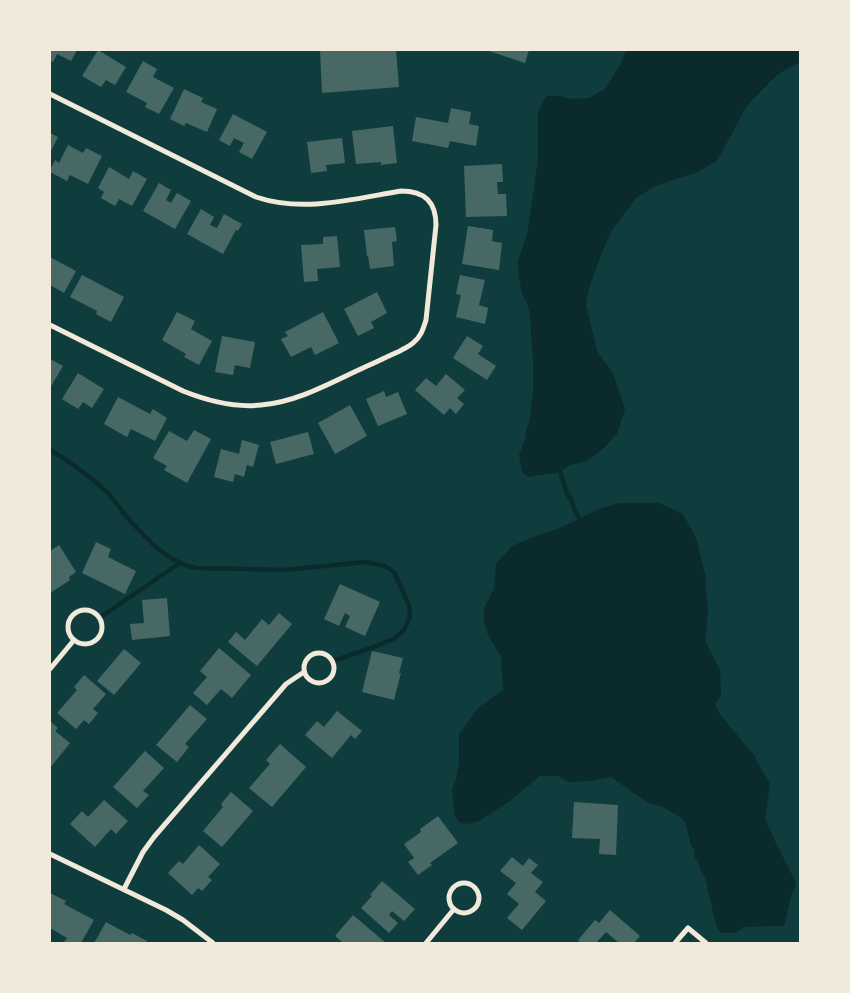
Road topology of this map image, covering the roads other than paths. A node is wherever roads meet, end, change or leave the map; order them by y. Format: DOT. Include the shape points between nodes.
graph roads {
  1 [pos="50,94"];
  2 [pos="50,325"];
  3 [pos="74,640"];
  4 [pos="50,669"];
  5 [pos="304,672"];
  6 [pos="50,854"];
  7 [pos="124,889"];
  8 [pos="454,910"];
  9 [pos="213,943"];
  10 [pos="426,943"];
  11 [pos="676,943"];
  12 [pos="706,943"];
  1 -- 2 [label="street" via="263,199 305,205 410,191 422,195 434,207 436,214 422,333 412,344 379,361 291,400 229,405 202,399"];
  3 -- 3 [label="street" via="86,644 97,639 102,626 93,612 80,611 71,619 69,632"];
  3 -- 4 [label="street"];
  5 -- 5 [label="street" via="314,683 322,684 333,676 335,667 330,656 316,653 305,662"];
  5 -- 7 [label="street" via="286,684 154,837"];
  6 -- 7 [label="street"];
  7 -- 9 [label="street" via="183,920"];
  8 -- 8 [label="street" via="464,914 474,910 479,903 475,888 464,883 455,886 449,897"];
  8 -- 10 [label="street"];
  11 -- 12 [label="street" via="688,928"];
}
